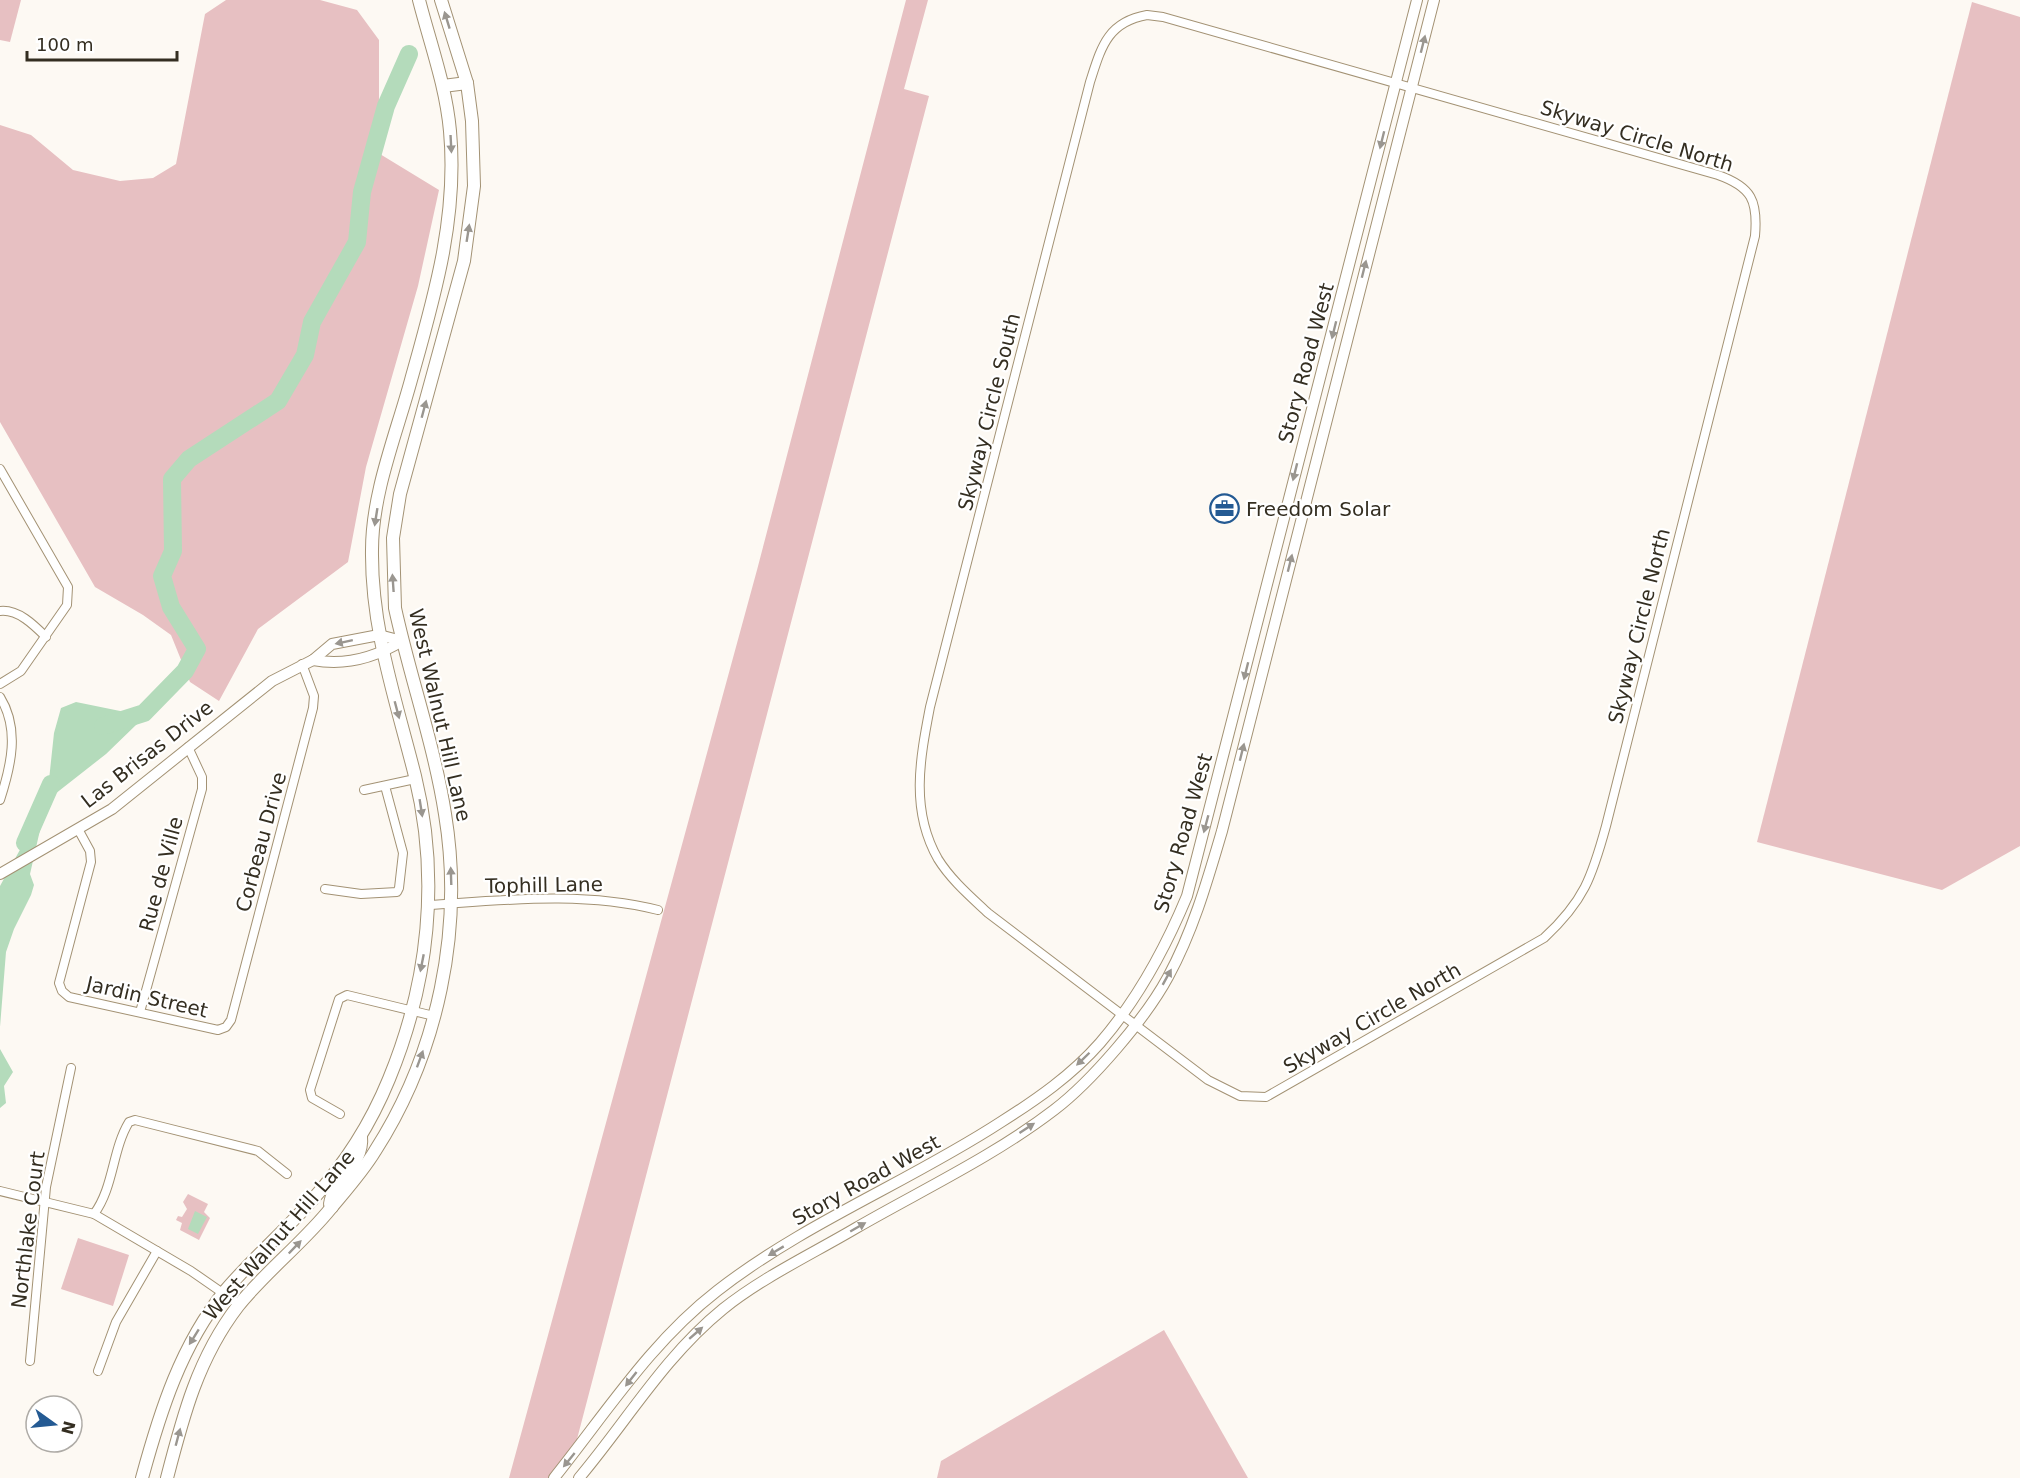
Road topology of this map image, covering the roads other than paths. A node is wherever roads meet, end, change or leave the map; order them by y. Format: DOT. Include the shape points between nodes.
graph roads {
  1 [pos="419,0"];
  2 [pos="441,0"];
  3 [pos="1417,0"];
  4 [pos="1434,0"];
  5 [pos="459,58"];
  6 [pos="437,63"];
  7 [pos="467,83"];
  8 [pos="1396,84"];
  9 [pos="443,86"];
  10 [pos="1412,88"];
  11 [pos="0,469"];
  12 [pos="0,611"];
  13 [pos="379,635"];
  14 [pos="46,637"];
  15 [pos="402,641"];
  16 [pos="382,653"];
  17 [pos="313,660"];
  18 [pos="302,664"];
  19 [pos="0,684"];
  20 [pos="0,697"];
  21 [pos="1254,703"];
  22 [pos="1237,706"];
  23 [pos="188,747"];
  24 [pos="416,779"];
  25 [pos="385,786"];
  26 [pos="364,790"];
  27 [pos="0,800"];
  28 [pos="1211,804"];
  29 [pos="1227,809"];
  30 [pos="78,829"];
  31 [pos="0,873"];
  32 [pos="325,889"];
  33 [pos="451,903"];
  34 [pos="429,905"];
  35 [pos="658,910"];
  36 [pos="413,1011"];
  37 [pos="140,1012"];
  38 [pos="1121,1015"];
  39 [pos="434,1016"];
  40 [pos="1135,1026"];
  41 [pos="226,1027"];
  42 [pos="71,1068"];
  43 [pos="340,1114"];
  44 [pos="361,1135"];
  45 [pos="287,1174"];
  46 [pos="0,1191"];
  47 [pos="45,1201"];
  48 [pos="332,1208"];
  49 [pos="94,1214"];
  50 [pos="157,1251"];
  51 [pos="224,1292"];
  52 [pos="240,1305"];
  53 [pos="30,1361"];
  54 [pos="98,1371"];
  55 [pos="142,1478"];
  56 [pos="167,1478"];
  57 [pos="554,1478"];
  58 [pos="579,1478"];
  1 -- 6 [label="main road, West Walnut Hill Lane"];
  5 -- 2 [label="main road, West Walnut Hill Lane, one-way"];
  3 -- 8 [label="street, Story Road West"];
  10 -- 4 [label="street, Story Road West, one-way"];
  5 -- 6 [label="main road"];
  5 -- 7 [label="main road, West Walnut Hill Lane"];
  6 -- 9 [label="main road, West Walnut Hill Lane"];
  7 -- 9 [label="main road"];
  15 -- 7 [label="main road, West Walnut Hill Lane, one-way" via="395,608 393,538 400,494 464,261 474,162"];
  8 -- 10 [label="street, Skyway Circle South"];
  8 -- 22 [label="street, Story Road West, one-way"];
  8 -- 38 [label="street, Skyway Circle South" via="1209,29 1147,15 1131,17 1112,31 1090,82 930,707 919,764 918,795 922,819 939,860 960,886 988,914"];
  9 -- 13 [label="main road, West Walnut Hill Lane, one-way" via="452,172 448,225 438,285 380,492 372,544"];
  21 -- 10 [label="street, Story Road West, one-way"];
  10 -- 40 [label="street, Skyway Circle North" via="1725,178 1743,187 1755,207 1755,236 1596,864 1579,900 1544,938 1266,1097 1226,1091"];
  11 -- 14 [label="street" via="68,586 67,605"];
  12 -- 14 [label="street" via="22,616"];
  13 -- 15 [label="street, Las Brisas Drive"];
  13 -- 16 [label="main road, West Walnut Hill Lane"];
  13 -- 17 [label="street, Las Brisas Drive, one-way" via="332,644"];
  14 -- 19 [label="street" via="21,671"];
  15 -- 16 [label="street, Las Brisas Drive"];
  33 -- 15 [label="main road, West Walnut Hill Lane, one-way" via="445,814"];
  16 -- 17 [label="street, Las Brisas Drive" via="333,664"];
  16 -- 24 [label="main road, West Walnut Hill Lane, one-way"];
  17 -- 18 [label="street, Las Brisas Drive"];
  18 -- 23 [label="street, Las Brisas Drive" via="272,681"];
  18 -- 41 [label="street, Corbeau Drive" via="314,696 314,708"];
  20 -- 27 [label="street" via="8,710 13,738"];
  21 -- 22 [label="street"];
  29 -- 21 [label="street, Story Road West, one-way"];
  22 -- 28 [label="street, Story Road West"];
  23 -- 30 [label="street, Las Brisas Drive" via="112,809"];
  23 -- 37 [label="street, Rue de Ville" via="202,777 202,789"];
  24 -- 25 [label="street"];
  24 -- 34 [label="main road, West Walnut Hill Lane, one-way"];
  25 -- 26 [label="street"];
  25 -- 32 [label="street" via="403,853 399,888 361,894"];
  28 -- 29 [label="street"];
  28 -- 38 [label="street, Story Road West, one-way" via="1187,896 1173,930 1151,973"];
  40 -- 29 [label="street, Story Road West, one-way" via="1167,978 1196,917"];
  30 -- 31 [label="street, Las Brisas Drive"];
  30 -- 37 [label="street, Jardin Street" via="90,851 91,862 59,983 69,997"];
  33 -- 34 [label="street, Tophill Lane"];
  33 -- 35 [label="street, Tophill Lane" via="571,897 621,901"];
  33 -- 39 [label="main road, West Walnut Hill Lane" via="449,943"];
  34 -- 36 [label="main road, West Walnut Hill Lane, one-way"];
  36 -- 39 [label="street"];
  36 -- 43 [label="street" via="347,994 339,999 310,1090 312,1098"];
  36 -- 44 [label="main road, West Walnut Hill Lane" via="388,1081"];
  37 -- 41 [label="street, Jardin Street" via="218,1030"];
  38 -- 40 [label="street, Skyway Circle South"];
  38 -- 57 [label="street, Story Road West, one-way" via="1099,1043 1033,1101 953,1152 774,1252 718,1290 673,1328"];
  48 -- 39 [label="main road, West Walnut Hill Lane, one-way" via="386,1134 420,1062"];
  58 -- 40 [label="street, Story Road West, one-way" via="685,1342 724,1308 1056,1109"];
  42 -- 47 [label="street, Northlake Court"];
  44 -- 48 [label="main road" via="361,1154 332,1193"];
  44 -- 51 [label="main road, West Walnut Hill Lane" via="315,1198"];
  45 -- 49 [label="street" via="258,1151 135,1120 124,1131"];
  46 -- 47 [label="street"];
  47 -- 49 [label="street"];
  47 -- 53 [label="street, Northlake Court"];
  52 -- 48 [label="main road, West Walnut Hill Lane, one-way"];
  49 -- 50 [label="street"];
  50 -- 51 [label="street"];
  50 -- 54 [label="street" via="116,1322"];
  51 -- 52 [label="street"];
  51 -- 55 [label="main road, West Walnut Hill Lane, one-way" via="179,1365"];
  56 -- 52 [label="main road, West Walnut Hill Lane, one-way" via="202,1364"];
}
